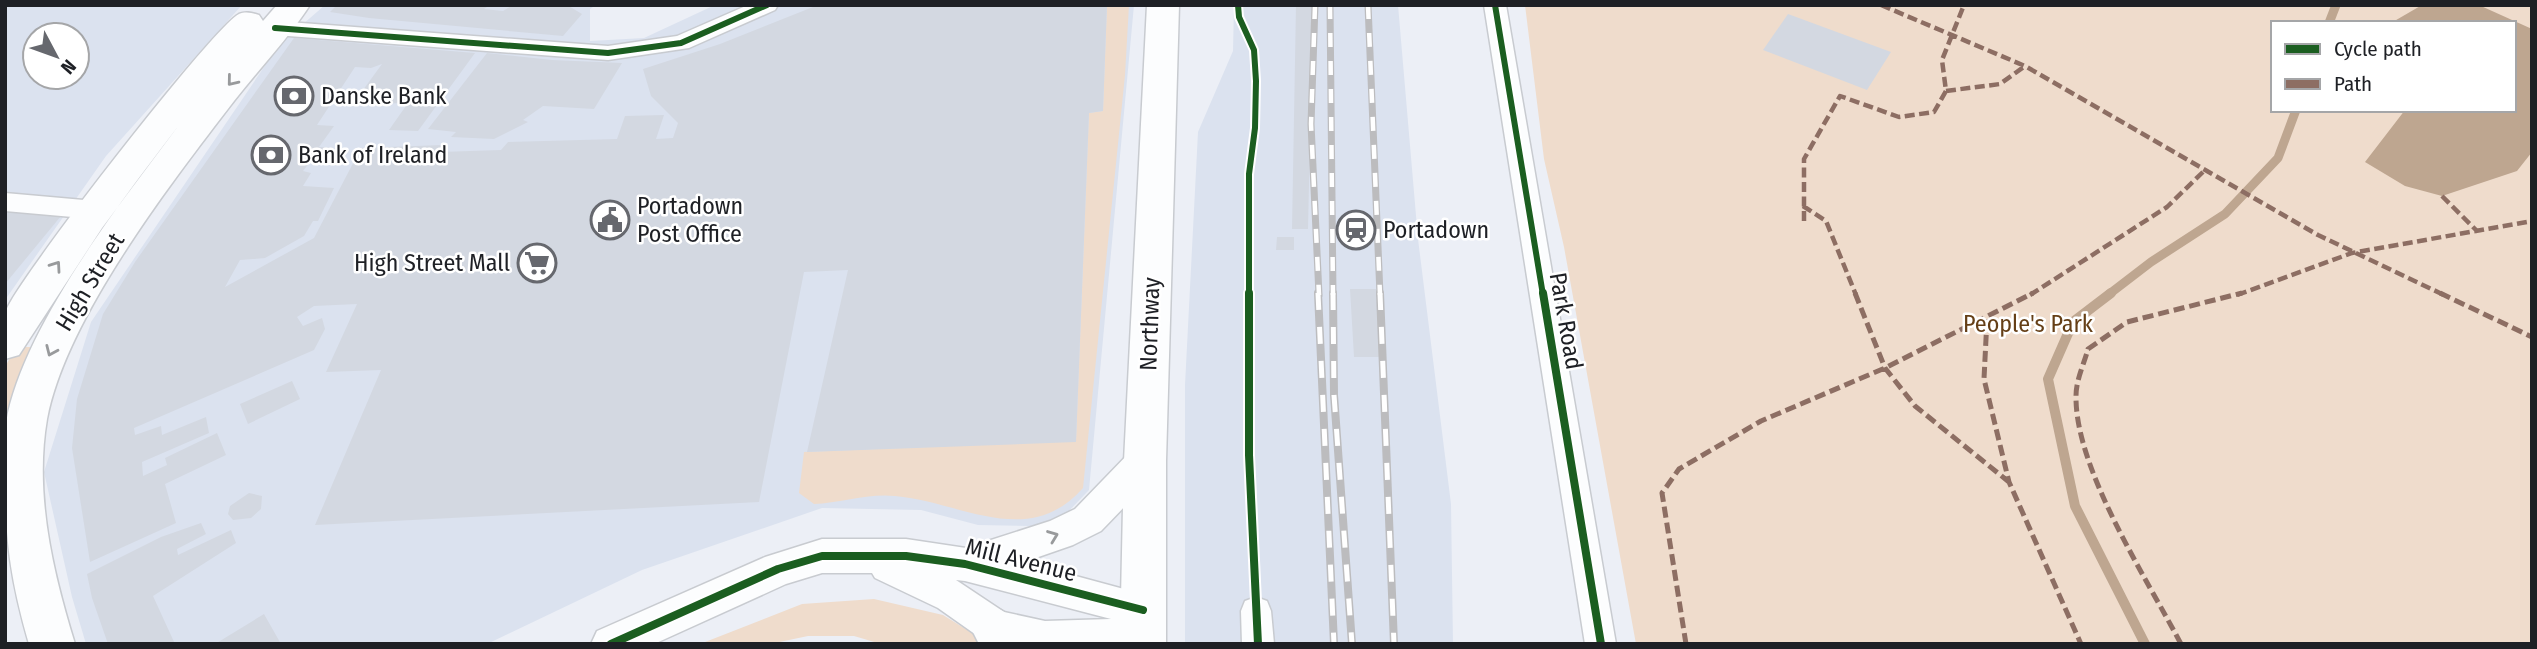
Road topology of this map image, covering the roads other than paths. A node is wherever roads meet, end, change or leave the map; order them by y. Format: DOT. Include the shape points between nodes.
graph roads {
  1 [pos="767,5"];
  2 [pos="1163,5"];
  3 [pos="1495,5"];
  4 [pos="277,13"];
  5 [pos="5,202"];
  6 [pos="95,210"];
  7 [pos="5,344"];
  8 [pos="1145,461"];
  9 [pos="14,484"];
  10 [pos="867,557"];
  11 [pos="965,564"];
  12 [pos="19,575"];
  13 [pos="1256,611"];
  14 [pos="1143,630"];
  15 [pos="1001,636"];
  16 [pos="52,644"];
  17 [pos="611,644"];
  18 [pos="1258,644"];
  19 [pos="1601,644"];
  1 -- 4 [label="street" via="681,43 608,53"];
  2 -- 8 [label="main road, Northway"];
  3 -- 19 [label="street, Park Road"];
  4 -- 6 [label="main road, High Street" via="202,74"];
  4 -- 9 [label="main road, High Street, one-way" via="124,225 63,324 38,380"];
  5 -- 6 [label="street"];
  7 -- 6 [label="main road, High Street, one-way"];
  11 -- 8 [label="street, one-way" via="1060,534 1088,520"];
  8 -- 14 [label="main road, Northway"];
  9 -- 12 [label="main road, High Street"];
  10 -- 11 [label="street, Mill Avenue" via="906,556"];
  10 -- 15 [label="street, Mill Avenue" via="952,596"];
  10 -- 17 [label="street, Mill Avenue" via="803,560"];
  11 -- 14 [label="street, Mill Avenue"];
  12 -- 16 [label="main road, High Street"];
  13 -- 18 [label="street"];
  14 -- 15 [label="street, Mill Avenue" via="1045,639"];
}
